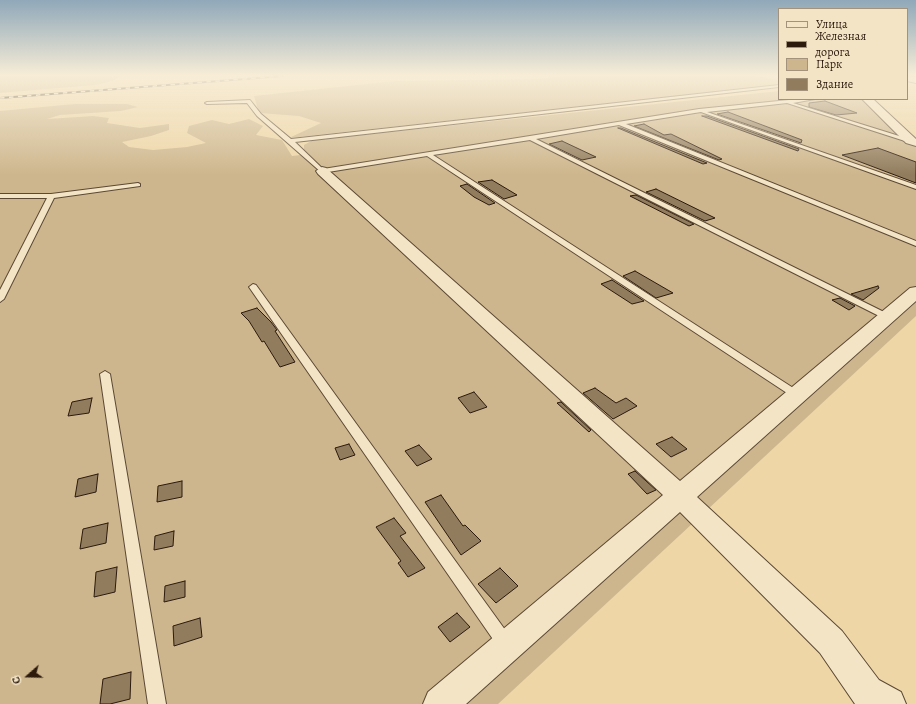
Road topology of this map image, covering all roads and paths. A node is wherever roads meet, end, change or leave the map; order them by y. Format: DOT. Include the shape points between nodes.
graph roads {
  1 [pos="254,109"];
  2 [pos="576,109"];
  3 [pos="720,109"];
  4 [pos="807,109"];
  5 [pos="878,109"];
  6 [pos="699,111"];
  7 [pos="618,123"];
  8 [pos="530,138"];
  9 [pos="290,141"];
  10 [pos="913,142"];
  11 [pos="429,155"];
  12 [pos="322,171"];
  13 [pos="138,185"];
  14 [pos="916,187"];
  15 [pos="0,196"];
  16 [pos="51,196"];
  17 [pos="916,244"];
  18 [pos="253,287"];
  19 [pos="916,292"];
  20 [pos="0,298"];
  21 [pos="887,317"];
  22 [pos="105,374"];
  23 [pos="797,395"];
  24 [pos="680,496"];
  25 [pos="508,646"];
  26 [pos="157,704"];
  27 [pos="440,704"];
  28 [pos="889,704"];
  1 -- 9 [label="lane"];
  2 -- 9 [label="lane"];
  3 -- 6 [label="lane"];
  4 -- 10 [label="lane"];
  5 -- 10 [label="street"];
  6 -- 7 [label="lane"];
  6 -- 14 [label="lane"];
  7 -- 8 [label="lane"];
  7 -- 17 [label="lane"];
  8 -- 11 [label="lane"];
  8 -- 21 [label="lane"];
  9 -- 12 [label="lane"];
  11 -- 12 [label="lane"];
  11 -- 23 [label="lane"];
  12 -- 24 [label="street"];
  13 -- 16 [label="lane"];
  15 -- 16 [label="lane"];
  16 -- 20 [label="lane"];
  18 -- 25 [label="lane"];
  19 -- 21 [label="street"];
  21 -- 23 [label="street"];
  22 -- 26 [label="lane"];
  23 -- 24 [label="street"];
  24 -- 25 [label="street"];
  24 -- 28 [label="street" via="831,642 867,692"];
  25 -- 27 [label="street"];
}
